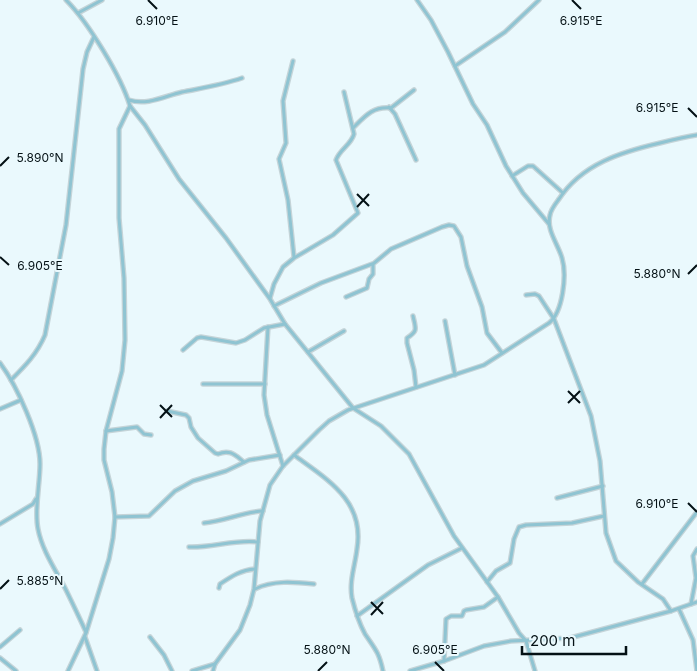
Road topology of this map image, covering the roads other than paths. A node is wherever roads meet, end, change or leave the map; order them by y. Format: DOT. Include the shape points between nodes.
graph roads {
  1 [pos="66,0"];
  2 [pos="70,0"];
  3 [pos="102,0"];
  4 [pos="417,0"];
  5 [pos="539,0"];
  6 [pos="74,8"];
  7 [pos="78,13"];
  8 [pos="94,37"];
  9 [pos="292,61"];
  10 [pos="455,66"];
  11 [pos="242,78"];
  12 [pos="414,90"];
  13 [pos="344,92"];
  14 [pos="128,100"];
  15 [pos="130,106"];
  16 [pos="389,107"];
  17 [pos="353,128"];
  18 [pos="697,135"];
  19 [pos="416,160"];
  20 [pos="512,176"];
  21 [pos="563,193"];
  22 [pos="549,225"];
  23 [pos="294,258"];
  24 [pos="373,264"];
  25 [pos="526,295"];
  26 [pos="346,297"];
  27 [pos="270,299"];
  28 [pos="274,306"];
  29 [pos="413,316"];
  30 [pos="554,319"];
  31 [pos="445,321"];
  32 [pos="285,324"];
  33 [pos="268,327"];
  34 [pos="344,331"];
  35 [pos="184,350"];
  36 [pos="308,352"];
  37 [pos="502,353"];
  38 [pos="0,363"];
  39 [pos="455,375"];
  40 [pos="11,380"];
  41 [pos="203,384"];
  42 [pos="264,384"];
  43 [pos="416,387"];
  44 [pos="21,400"];
  45 [pos="353,408"];
  46 [pos="0,409"];
  47 [pos="167,411"];
  48 [pos="106,431"];
  49 [pos="151,435"];
  50 [pos="280,455"];
  51 [pos="294,455"];
  52 [pos="245,462"];
  53 [pos="283,466"];
  54 [pos="603,486"];
  55 [pos="37,498"];
  56 [pos="557,498"];
  57 [pos="263,511"];
  58 [pos="697,512"];
  59 [pos="604,516"];
  60 [pos="115,517"];
  61 [pos="204,523"];
  62 [pos="0,524"];
  63 [pos="258,542"];
  64 [pos="189,547"];
  65 [pos="462,548"];
  66 [pos="697,549"];
  67 [pos="255,569"];
  68 [pos="487,582"];
  69 [pos="314,584"];
  70 [pos="642,584"];
  71 [pos="219,588"];
  72 [pos="254,589"];
  73 [pos="498,597"];
  74 [pos="697,602"];
  75 [pos="691,604"];
  76 [pos="679,609"];
  77 [pos="671,611"];
  78 [pos="357,616"];
  79 [pos="20,630"];
  80 [pos="85,635"];
  81 [pos="150,637"];
  82 [pos="526,641"];
  83 [pos="0,647"];
  84 [pos="0,658"];
  85 [pos="444,661"];
  86 [pos="215,664"];
  87 [pos="16,671"];
  88 [pos="68,671"];
  89 [pos="97,671"];
  90 [pos="172,671"];
  91 [pos="192,671"];
  92 [pos="213,671"];
  93 [pos="383,671"];
  94 [pos="410,671"];
  95 [pos="535,671"];
  96 [pos="697,671"];
  1 -- 6 [label="street"];
  2 -- 6 [label="street"];
  3 -- 7 [label="street"];
  4 -- 10 [label="street"];
  5 -- 10 [label="street" via="505,32"];
  6 -- 7 [label="street"];
  7 -- 8 [label="street"];
  8 -- 14 [label="street"];
  8 -- 40 [label="street" via="83,70 66,225 45,335 30,362"];
  9 -- 23 [label="street" via="283,102 286,143 279,158 288,200"];
  10 -- 20 [label="street"];
  11 -- 14 [label="street" via="159,100"];
  12 -- 16 [label="street"];
  13 -- 17 [label="street"];
  14 -- 15 [label="street"];
  15 -- 27 [label="street" via="179,179"];
  15 -- 48 [label="street" via="119,129 119,218 125,340 122,371"];
  16 -- 17 [label="street" via="368,112"];
  16 -- 19 [label="street"];
  17 -- 23 [label="street" via="352,140 336,160 358,210 357,215"];
  18 -- 21 [label="street" via="612,157 586,172"];
  20 -- 21 [label="street" via="533,166"];
  20 -- 22 [label="street"];
  21 -- 22 [label="street" via="550,215"];
  22 -- 30 [label="street" via="564,273 561,302"];
  23 -- 27 [label="street" via="279,274"];
  24 -- 26 [label="street" via="367,288"];
  24 -- 28 [label="street" via="321,282"];
  24 -- 37 [label="street" via="404,242 442,227 454,226 461,236 487,333"];
  25 -- 30 [label="street" via="539,296"];
  27 -- 28 [label="street"];
  28 -- 32 [label="street"];
  29 -- 43 [label="street" via="416,330 407,338 407,343"];
  30 -- 37 [label="street"];
  30 -- 54 [label="street" via="593,423"];
  31 -- 39 [label="street"];
  32 -- 33 [label="street"];
  32 -- 36 [label="street"];
  33 -- 35 [label="street" via="236,343 201,337"];
  33 -- 42 [label="street"];
  34 -- 36 [label="street"];
  36 -- 45 [label="street"];
  37 -- 39 [label="street" via="484,365"];
  38 -- 40 [label="street"];
  39 -- 43 [label="street"];
  40 -- 44 [label="street"];
  41 -- 42 [label="street"];
  42 -- 50 [label="street" via="267,415"];
  43 -- 45 [label="street"];
  44 -- 46 [label="street"];
  44 -- 55 [label="street" via="39,450"];
  45 -- 51 [label="street" via="329,421"];
  45 -- 65 [label="street" via="381,426 409,454"];
  47 -- 52 [label="street" via="186,415 198,438 218,454 232,452"];
  48 -- 49 [label="street" via="137,427 144,434"];
  48 -- 60 [label="street" via="104,460"];
  50 -- 52 [label="street"];
  50 -- 53 [label="street"];
  51 -- 53 [label="street"];
  51 -- 78 [label="street" via="326,478 345,496 353,509 360,536 351,580"];
  52 -- 60 [label="street" via="175,491 149,516"];
  53 -- 57 [label="street" via="270,485"];
  54 -- 56 [label="street"];
  54 -- 59 [label="street"];
  55 -- 62 [label="street" via="33,504"];
  55 -- 80 [label="street" via="38,528 44,548"];
  57 -- 61 [label="street"];
  57 -- 63 [label="street"];
  58 -- 70 [label="street"];
  59 -- 68 [label="street" via="519,528 510,563 496,571"];
  59 -- 70 [label="street" via="616,561"];
  60 -- 80 [label="street" via="110,559"];
  63 -- 64 [label="street"];
  63 -- 67 [label="street"];
  65 -- 68 [label="street"];
  65 -- 78 [label="street" via="428,565"];
  66 -- 75 [label="street" via="693,556 696,578"];
  67 -- 71 [label="street" via="236,573"];
  67 -- 72 [label="street"];
  68 -- 73 [label="street"];
  69 -- 72 [label="street" via="281,582"];
  70 -- 77 [label="street" via="663,598"];
  72 -- 86 [label="street" via="240,630"];
  73 -- 82 [label="street"];
  73 -- 85 [label="street" via="484,607 466,610 462,616 446,619"];
  74 -- 75 [label="street"];
  75 -- 76 [label="street"];
  76 -- 77 [label="street"];
  76 -- 96 [label="street" via="693,640"];
  77 -- 82 [label="street" via="570,638"];
  78 -- 93 [label="street" via="378,652"];
  79 -- 83 [label="street"];
  80 -- 88 [label="street"];
  80 -- 89 [label="street"];
  81 -- 90 [label="street"];
  82 -- 85 [label="street" via="484,646"];
  82 -- 95 [label="street"];
  84 -- 87 [label="street"];
  85 -- 94 [label="street"];
  86 -- 91 [label="street"];
  86 -- 92 [label="street"];
}
